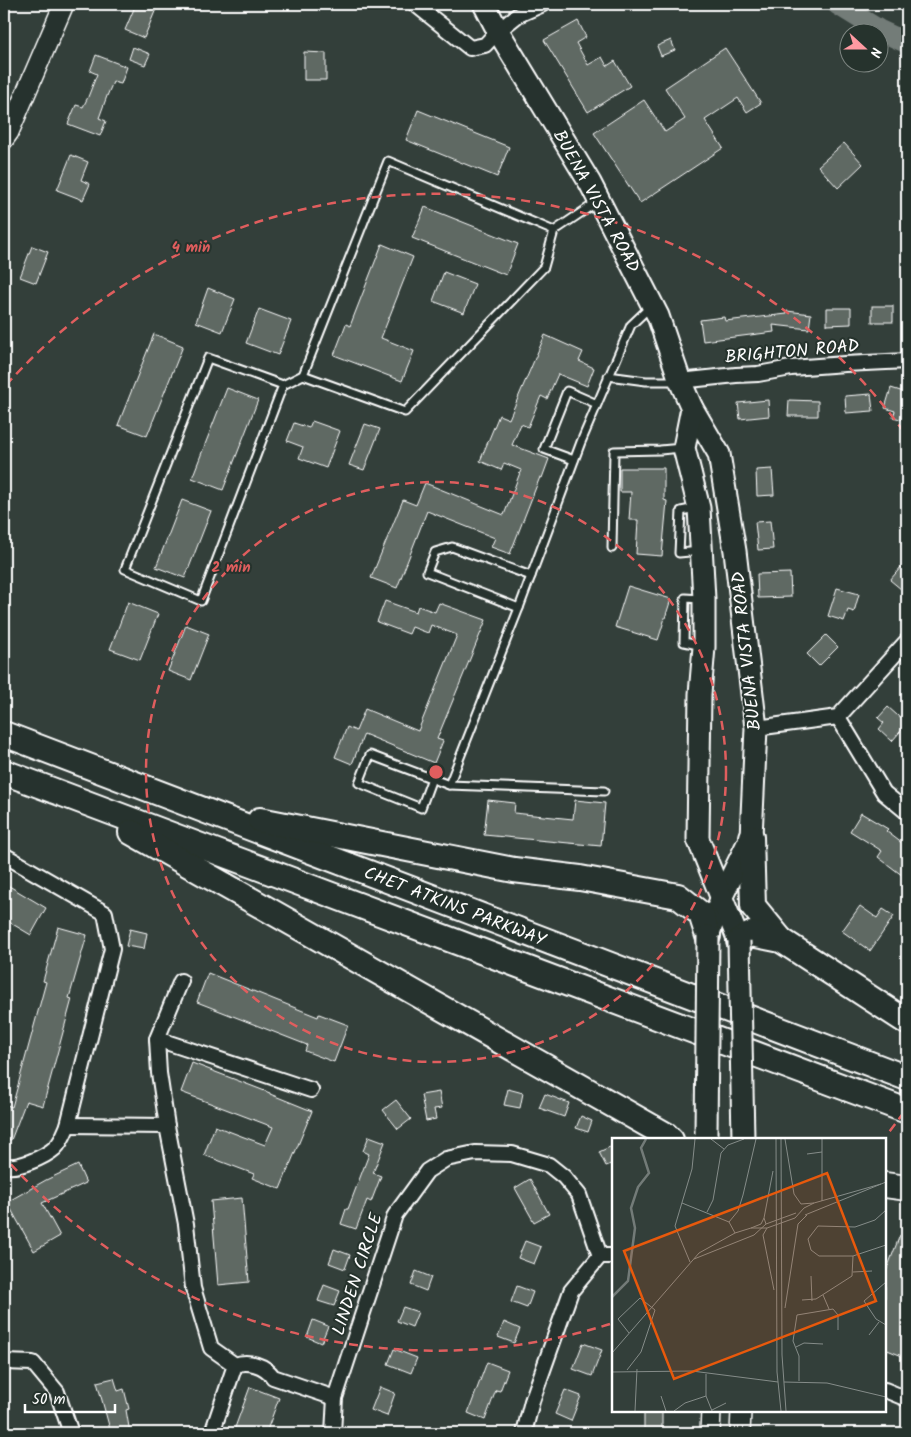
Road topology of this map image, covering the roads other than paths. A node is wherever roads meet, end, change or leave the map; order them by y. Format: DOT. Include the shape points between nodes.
graph roads {
  1 [pos="64,4"];
  2 [pos="416,4"];
  3 [pos="484,4"];
  4 [pos="543,4"];
  5 [pos="498,30"];
  6 [pos="4,139"];
  7 [pos="600,201"];
  8 [pos="554,230"];
  9 [pos="652,305"];
  10 [pos="907,361"];
  11 [pos="303,376"];
  12 [pos="608,376"];
  13 [pos="680,381"];
  14 [pos="283,385"];
  15 [pos="597,404"];
  16 [pos="692,408"];
  17 [pos="684,448"];
  18 [pos="574,460"];
  19 [pos="612,548"];
  20 [pos="531,576"];
  21 [pos="519,608"];
  22 [pos="907,642"];
  23 [pos="838,717"];
  24 [pos="756,728"];
  25 [pos="4,734"];
  26 [pos="59,755"];
  27 [pos="4,772"];
  28 [pos="432,778"];
  29 [pos="449,785"];
  30 [pos="604,791"];
  31 [pos="68,796"];
  32 [pos="907,812"];
  33 [pos="751,837"];
  34 [pos="4,856"];
  35 [pos="722,896"];
  36 [pos="708,936"];
  37 [pos="781,940"];
  38 [pos="739,941"];
  39 [pos="181,981"];
  40 [pos="907,1022"];
  41 [pos="156,1040"];
  42 [pos="907,1078"];
  43 [pos="311,1090"];
  44 [pos="907,1111"];
  45 [pos="68,1124"];
  46 [pos="167,1126"];
  47 [pos="708,1137"];
  48 [pos="668,1138"];
  49 [pos="743,1138"];
  50 [pos="4,1165"];
  51 [pos="886,1185"];
  52 [pos="907,1188"];
  53 [pos="607,1256"];
  54 [pos="4,1362"];
  55 [pos="235,1364"];
  56 [pos="886,1390"];
  57 [pos="335,1398"];
  58 [pos="907,1399"];
  59 [pos="711,1412"];
  60 [pos="742,1412"];
  61 [pos="71,1433"];
  62 [pos="212,1433"];
  63 [pos="333,1433"];
  64 [pos="524,1433"];
  65 [pos="710,1433"];
  66 [pos="740,1433"];
  1 -- 6 [label="street"];
  2 -- 5 [label="street" via="470,48 485,45"];
  3 -- 5 [label="main road, BUENA VISTA ROAD"];
  4 -- 5 [label="street" via="518,15"];
  5 -- 7 [label="main road, BUENA VISTA ROAD"];
  7 -- 8 [label="lane"];
  7 -- 9 [label="main road, BUENA VISTA ROAD"];
  8 -- 11 [label="lane" via="544,267 405,412"];
  8 -- 11 [label="lane" via="388,161"];
  9 -- 12 [label="lane" via="631,325"];
  9 -- 13 [label="main road, BUENA VISTA ROAD"];
  10 -- 13 [label="street, BRIGHTON ROAD" via="791,368"];
  11 -- 14 [label="lane"];
  12 -- 13 [label="lane"];
  12 -- 15 [label="lane"];
  13 -- 16 [label="main road, BUENA VISTA ROAD"];
  14 -- 14 [label="lane" via="208,358 125,569 201,601"];
  15 -- 18 [label="lane"];
  15 -- 18 [label="lane" via="567,391 544,449"];
  16 -- 17 [label="main road, BUENA VISTA ROAD"];
  16 -- 24 [label="main road, BUENA VISTA ROAD" via="719,454 735,551"];
  17 -- 19 [label="lane" via="614,451"];
  17 -- 35 [label="main road, BUENA VISTA ROAD" via="699,508 704,599 698,839"];
  18 -- 20 [label="lane"];
  20 -- 21 [label="lane"];
  20 -- 21 [label="lane" via="452,547 436,552 427,572"];
  21 -- 29 [label="lane"];
  22 -- 23 [label="street"];
  23 -- 24 [label="street"];
  23 -- 32 [label="street" via="884,793"];
  24 -- 33 [label="main road, BUENA VISTA ROAD"];
  25 -- 26 [label="highway, CHET ATKINS PARKWAY"];
  26 -- 36 [label="highway" via="262,820 514,870 678,896 701,914"];
  26 -- 42 [label="highway, CHET ATKINS PARKWAY"];
  27 -- 31 [label="highway, CHET ATKINS PARKWAY"];
  28 -- 28 [label="lane" via="370,755 359,783 421,808"];
  28 -- 29 [label="lane"];
  29 -- 30 [label="lane"];
  31 -- 44 [label="highway, CHET ATKINS PARKWAY"];
  31 -- 48 [label="highway"];
  33 -- 35 [label="main road, BUENA VISTA ROAD"];
  33 -- 37 [label="highway" via="753,906"];
  34 -- 45 [label="street" via="105,913 112,949"];
  35 -- 36 [label="main road, BUENA VISTA ROAD"];
  35 -- 38 [label="main road, BUENA VISTA ROAD"];
  36 -- 47 [label="main road, BUENA VISTA ROAD, bridge"];
  37 -- 38 [label="highway" via="751,934"];
  37 -- 40 [label="highway"];
  38 -- 49 [label="main road, BUENA VISTA ROAD, bridge"];
  39 -- 41 [label="street"];
  41 -- 43 [label="street"];
  41 -- 46 [label="street"];
  45 -- 46 [label="street"];
  45 -- 50 [label="street" via="56,1148 34,1161"];
  46 -- 55 [label="street" via="186,1224 192,1288 210,1348"];
  51 -- 52 [label="highway"];
  53 -- 57 [label="street, LINDEN CIRCLE" via="579,1195 549,1165 512,1154 476,1153 446,1159 427,1171 395,1215"];
  53 -- 64 [label="street" via="571,1291"];
  54 -- 61 [label="street" via="33,1363 57,1392"];
  55 -- 57 [label="street" via="245,1361 269,1370 273,1377"];
  55 -- 62 [label="street"];
  56 -- 58 [label="street"];
  57 -- 63 [label="street, LINDEN CIRCLE"];
  59 -- 65 [label="street"];
  60 -- 66 [label="street"];
}
